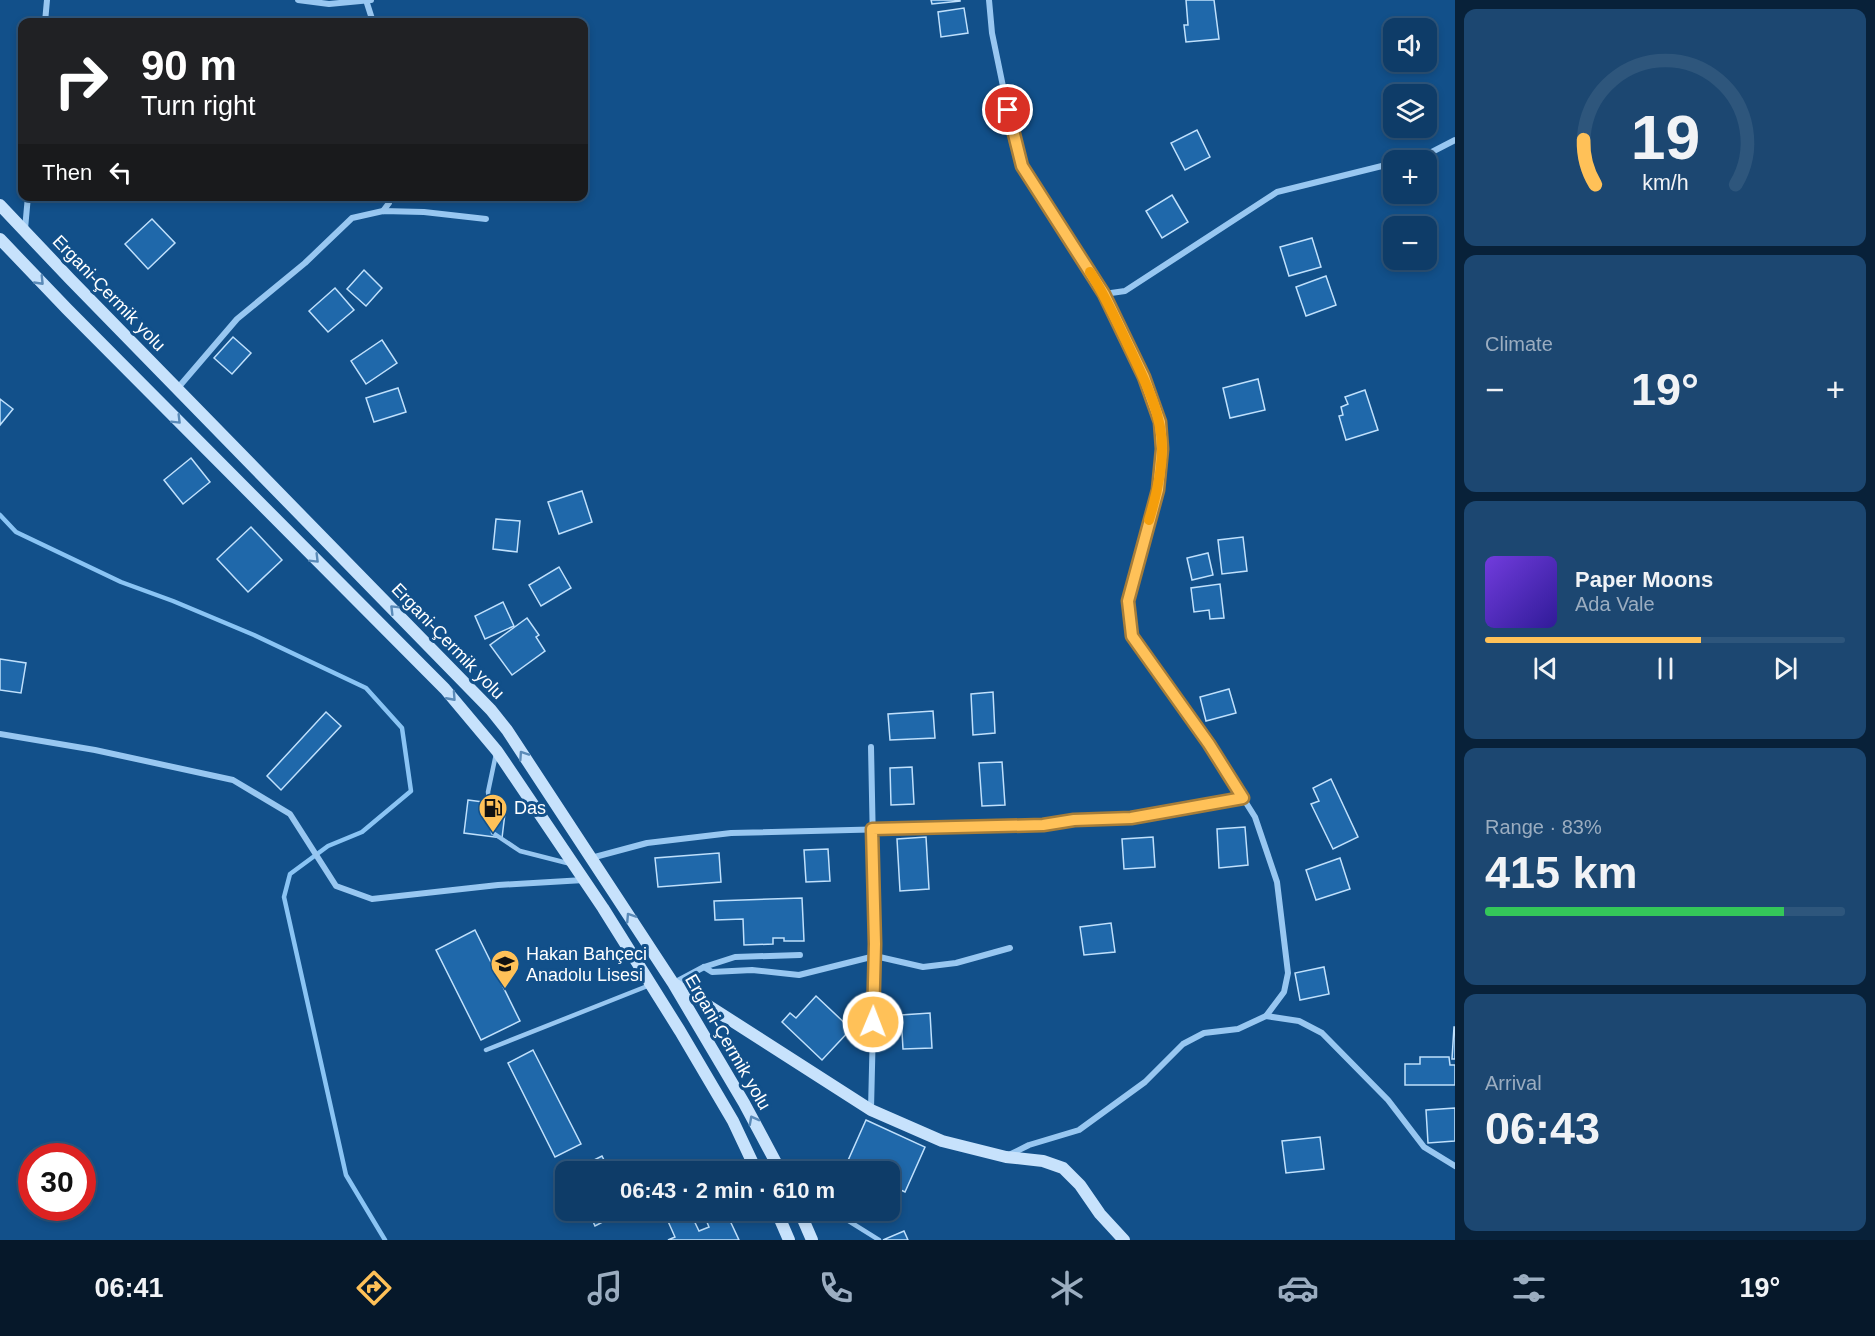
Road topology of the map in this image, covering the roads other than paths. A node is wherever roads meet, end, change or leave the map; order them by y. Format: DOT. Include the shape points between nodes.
graph roads {
  1 [pos="47,0"];
  2 [pos="298,0"];
  3 [pos="366,0"];
  4 [pos="371,0"];
  5 [pos="989,0"];
  6 [pos="45,18"];
  7 [pos="372,18"];
  8 [pos="1455,140"];
  9 [pos="1436,150"];
  10 [pos="1383,166"];
  11 [pos="27,201"];
  12 [pos="389,201"];
  13 [pos="0,205"];
  14 [pos="383,211"];
  15 [pos="486,219"];
  16 [pos="24,231"];
  17 [pos="0,239"];
  18 [pos="1104,294"];
  19 [pos="177,389"];
  20 [pos="0,734"];
  21 [pos="871,747"];
  22 [pos="497,751"];
  23 [pos="1243,798"];
  24 [pos="872,829"];
  25 [pos="591,858"];
  26 [pos="574,865"];
  27 [pos="584,880"];
  28 [pos="1010,948"];
  29 [pos="800,955"];
  30 [pos="875,956"];
  31 [pos="704,967"];
  32 [pos="673,983"];
  33 [pos="651,984"];
  34 [pos="1266,1016"];
  35 [pos="486,1050"];
  36 [pos="871,1110"];
  37 [pos="1006,1157"];
  38 [pos="752,1161"];
  39 [pos="775,1161"];
  40 [pos="1455,1166"];
  41 [pos="781,1221"];
  42 [pos="804,1221"];
  43 [pos="849,1221"];
  44 [pos="789,1240"];
  45 [pos="812,1240"];
  46 [pos="879,1240"];
  47 [pos="1124,1240"];
  1 -- 6 [label="street"];
  2 -- 3 [label="street" via="329,4"];
  3 -- 4 [label="street"];
  3 -- 7 [label="street"];
  5 -- 18 [label="street" via="992,33 1022,166"];
  8 -- 9 [label="street"];
  10 -- 18 [label="street" via="1278,192 1125,291"];
  11 -- 16 [label="street"];
  12 -- 14 [label="street"];
  13 -- 16 [label="main road, Ergani-Çermik yolu"];
  14 -- 15 [label="street"];
  14 -- 19 [label="street" via="352,218 237,319"];
  16 -- 19 [label="main road, Ergani-Çermik yolu"];
  17 -- 22 [label="main road, Ergani-Çermik yolu, one-way" via="445,690"];
  18 -- 23 [label="street" via="1144,377 1160,422 1158,490 1128,601 1132,636"];
  25 -- 19 [label="main road, Ergani-Çermik yolu, one-way" via="491,710"];
  20 -- 27 [label="street" via="233,780 290,814 336,886 372,899"];
  21 -- 24 [label="street"];
  22 -- 26 [label="main road, Ergani-Çermik yolu"];
  22 -- 26 [label="lane" via="488,792 493,833 520,851"];
  23 -- 24 [label="street" via="1131,818 1043,825"];
  23 -- 34 [label="street" via="1255,817 1277,882 1288,973 1284,992"];
  24 -- 25 [label="street" via="721,834 647,843"];
  24 -- 30 [label="street"];
  32 -- 25 [label="main road, Ergani-Çermik yolu, one-way"];
  26 -- 27 [label="main road, Ergani-Çermik yolu"];
  27 -- 33 [label="main road, Ergani-Çermik yolu"];
  28 -- 30 [label="street" via="956,963 923,967"];
  29 -- 31 [label="street" via="735,957"];
  30 -- 31 [label="street" via="799,975 752,970 712,972"];
  30 -- 36 [label="street"];
  31 -- 32 [label="street"];
  32 -- 36 [label="main road"];
  39 -- 32 [label="main road, Ergani-Çermik yolu, one-way"];
  33 -- 35 [label="lane"];
  33 -- 38 [label="main road, Ergani-Çermik yolu" via="733,1121"];
  34 -- 37 [label="street" via="1238,1029 1204,1033 1183,1044 1145,1082 1079,1130 1029,1145"];
  34 -- 40 [label="street" via="1299,1021 1322,1033 1388,1100 1424,1147"];
  36 -- 37 [label="main road" via="942,1141"];
  37 -- 47 [label="main road" via="1043,1161 1063,1168"];
  41 -- 44 [label="main road"];
  42 -- 45 [label="main road"];
  43 -- 46 [label="lane"];
}
